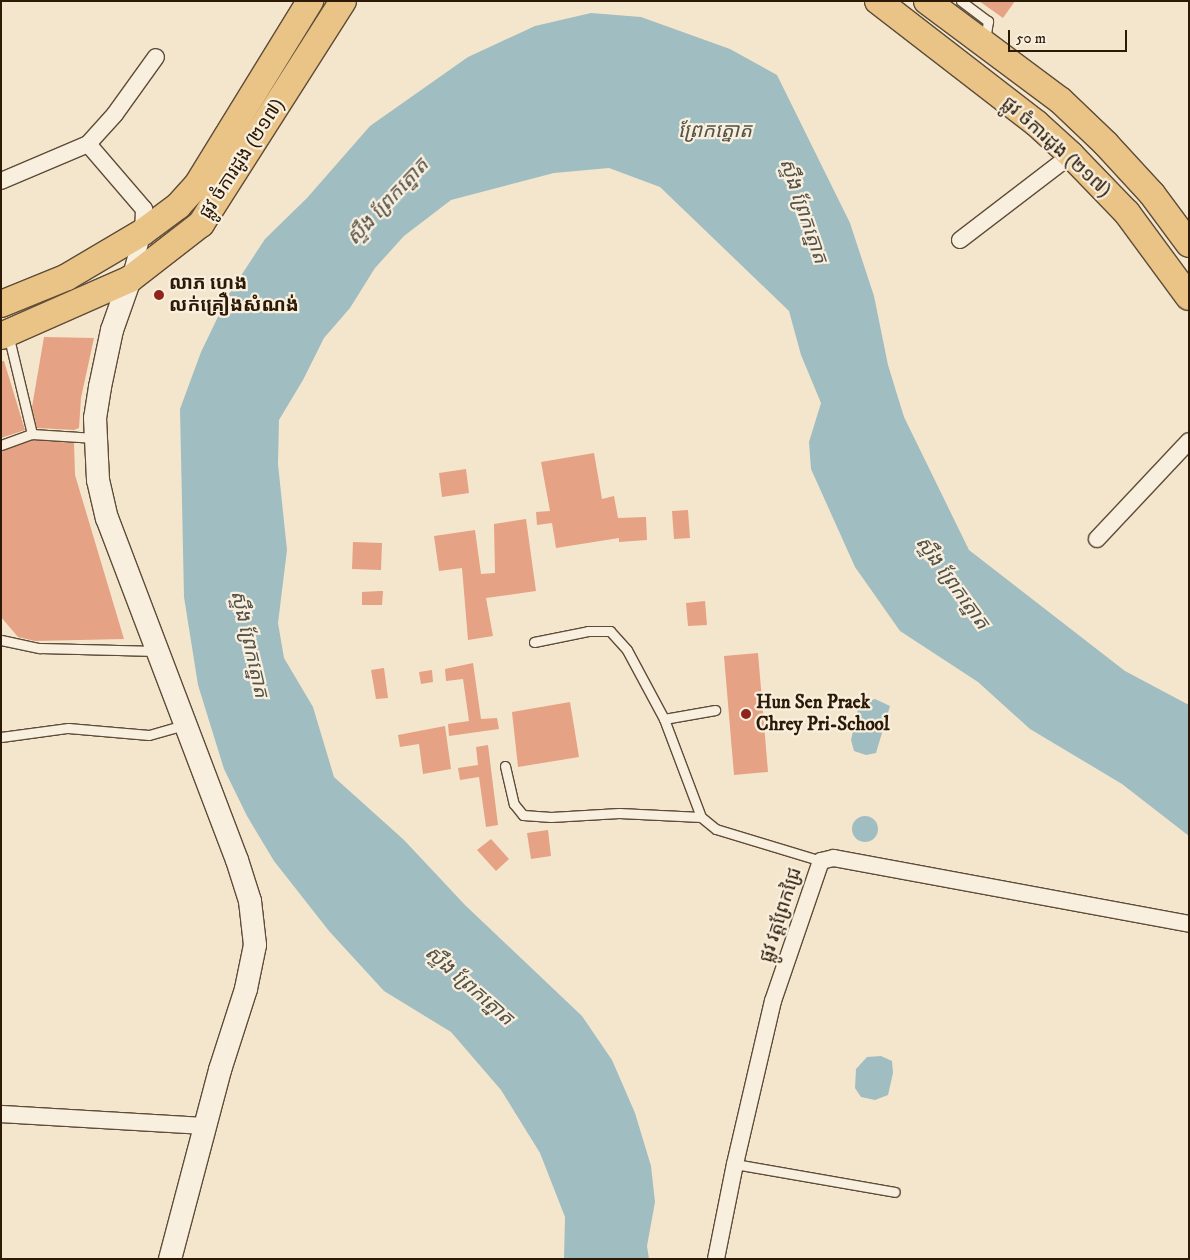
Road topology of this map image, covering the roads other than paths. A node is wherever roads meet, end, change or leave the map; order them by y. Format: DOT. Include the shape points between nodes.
graph roads {
  1 [pos="310,1"];
  2 [pos="343,1"];
  3 [pos="878,1"];
  4 [pos="928,1"];
  5 [pos="961,1"];
  6 [pos="984,44"];
  7 [pos="156,57"];
  8 [pos="88,144"];
  9 [pos="1071,155"];
  10 [pos="1,182"];
  11 [pos="143,232"];
  12 [pos="960,240"];
  13 [pos="1189,244"];
  14 [pos="130,279"];
  15 [pos="1189,297"];
  16 [pos="1,304"];
  17 [pos="5,334"];
  18 [pos="32,434"];
  19 [pos="95,438"];
  20 [pos="1189,441"];
  21 [pos="1,445"];
  22 [pos="1097,539"];
  23 [pos="1,640"];
  24 [pos="534,642"];
  25 [pos="157,651"];
  26 [pos="715,710"];
  27 [pos="664,719"];
  28 [pos="186,725"];
  29 [pos="1,737"];
  30 [pos="505,766"];
  31 [pos="701,817"];
  32 [pos="821,861"];
  33 [pos="1189,924"];
  34 [pos="1,1114"];
  35 [pos="205,1126"];
  36 [pos="735,1164"];
  37 [pos="894,1192"];
  38 [pos="170,1259"];
  39 [pos="716,1259"];
  1 -- 11 [label="main road, ផ្លូវ ចំការដូង (២១៧)" via="197,185 178,206"];
  2 -- 14 [label="main road, ផ្លូវ ចំការដូង (២១៧)" via="200,224"];
  3 -- 9 [label="main road, ផ្លូវ ចំការដូង (២១៧)" via="1036,123"];
  4 -- 6 [label="main road, ផ្លូវ ចំការដូង (២១៧)"];
  5 -- 6 [label="lane" via="988,21"];
  6 -- 13 [label="main road, ផ្លូវ ចំការដូង (២១៧)" via="1060,100 1106,144 1152,194"];
  7 -- 8 [label="street" via="115,114"];
  8 -- 10 [label="street"];
  8 -- 11 [label="street" via="144,209"];
  9 -- 12 [label="street"];
  9 -- 15 [label="main road, ផ្លូវ ចំការដូង (២១៧)" via="1127,213"];
  11 -- 14 [label="street"];
  11 -- 16 [label="main road, ផ្លូវ ចំការដូង (២១៧)" via="67,277"];
  14 -- 17 [label="main road, ផ្លូវ ចំការដូង (២១៧)"];
  14 -- 19 [label="street" via="110,340 99,394"];
  17 -- 18 [label="lane"];
  18 -- 19 [label="lane"];
  18 -- 21 [label="lane"];
  19 -- 25 [label="street" via="98,480 107,518"];
  20 -- 22 [label="street"];
  23 -- 25 [label="lane" via="40,648"];
  24 -- 27 [label="lane" via="588,631 610,631 627,650"];
  25 -- 28 [label="street"];
  26 -- 27 [label="lane"];
  27 -- 31 [label="lane"];
  28 -- 29 [label="lane" via="149,735 68,728"];
  28 -- 35 [label="street" via="250,901 255,945 246,989"];
  30 -- 31 [label="lane" via="514,804 523,815 551,817 619,813"];
  31 -- 32 [label="lane" via="716,829"];
  32 -- 33 [label="street, ផ្លូវ វត្តព្រែកជ្រៃ" via="834,858"];
  32 -- 36 [label="street, ផ្លូវ វត្តព្រែកជ្រៃ" via="774,1001"];
  34 -- 35 [label="street"];
  35 -- 38 [label="street"];
  36 -- 37 [label="lane"];
  36 -- 39 [label="street, ផ្លូវ វត្តព្រែកជ្រៃ"];
}
